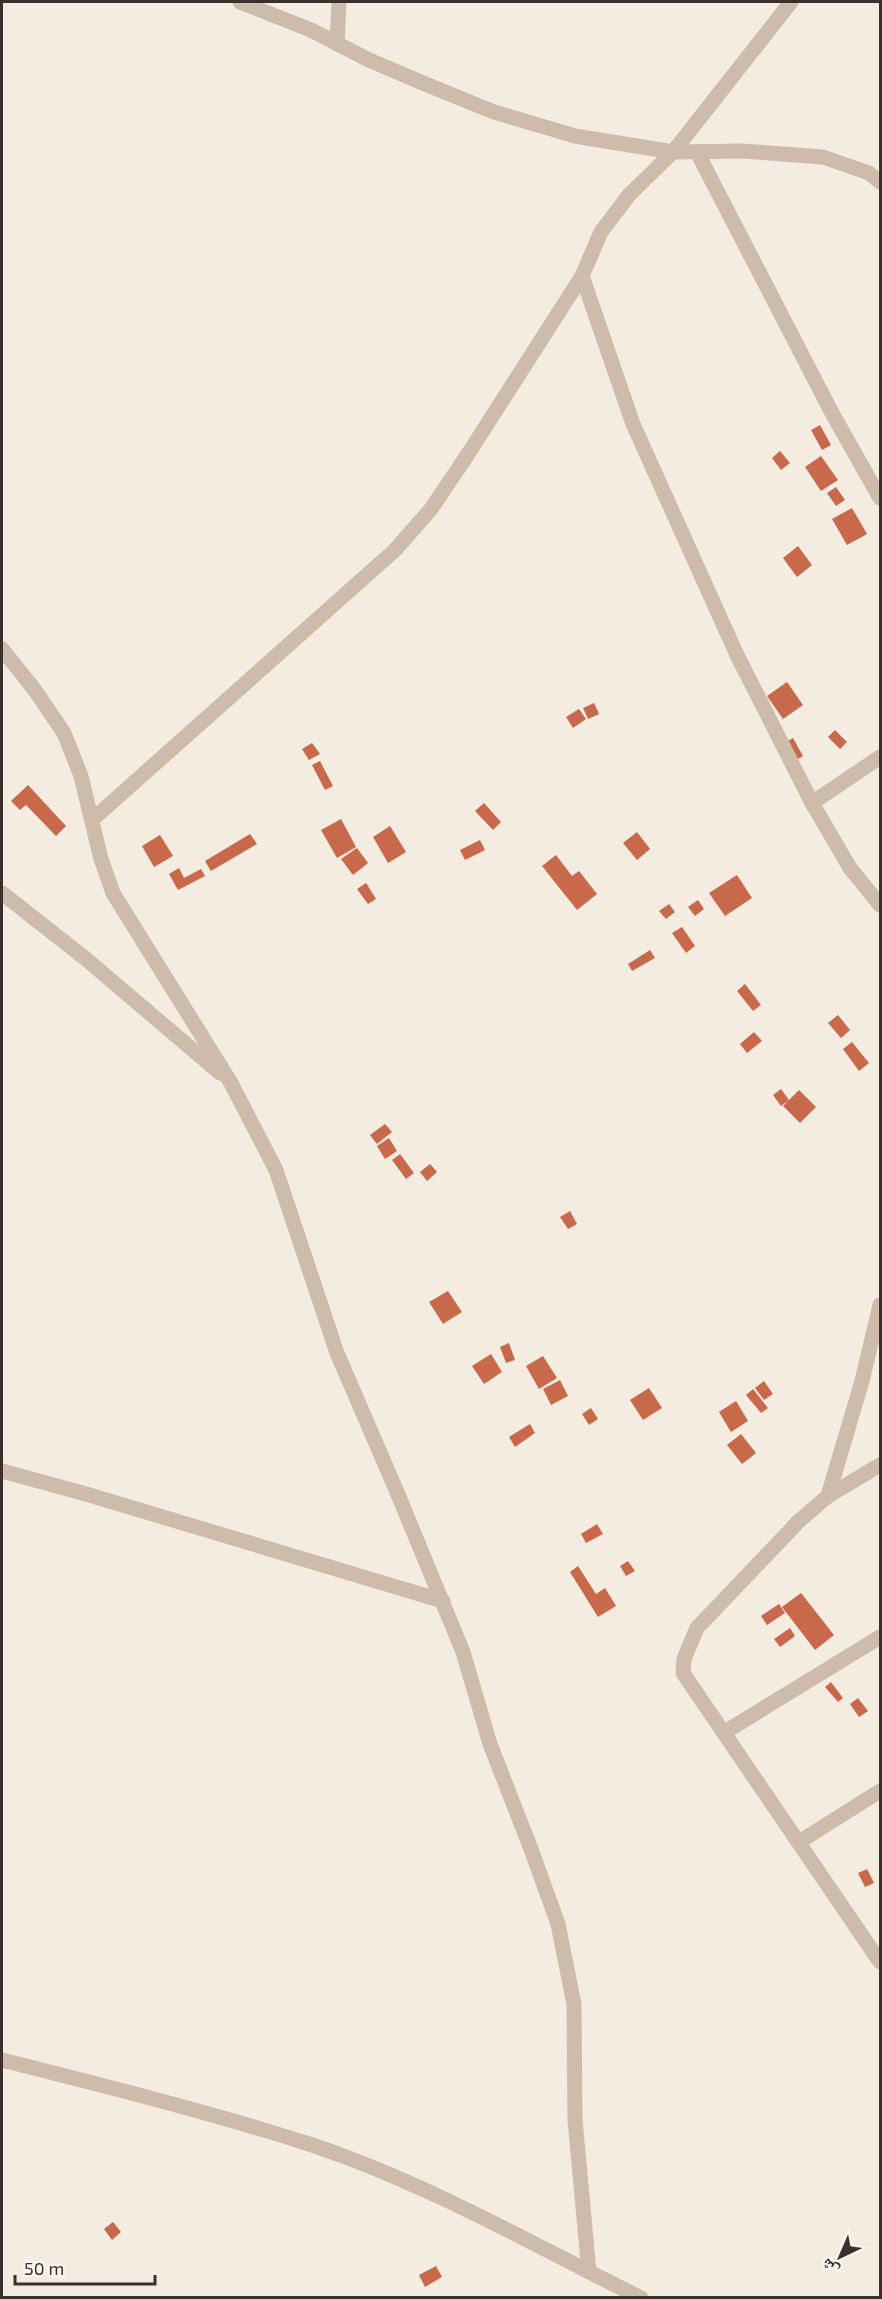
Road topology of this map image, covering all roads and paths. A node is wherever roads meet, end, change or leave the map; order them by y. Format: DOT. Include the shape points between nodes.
graph roads {
  1 [pos="240,2"];
  2 [pos="339,2"];
  3 [pos="791,2"];
  4 [pos="337,44"];
  5 [pos="673,152"];
  6 [pos="697,152"];
  7 [pos="880,182"];
  8 [pos="582,276"];
  9 [pos="880,498"];
  10 [pos="2,650"];
  11 [pos="880,757"];
  12 [pos="812,803"];
  13 [pos="92,820"];
  14 [pos="2,892"];
  15 [pos="880,905"];
  16 [pos="231,1083"];
  17 [pos="880,1305"];
  18 [pos="880,1466"];
  19 [pos="2,1471"];
  20 [pos="828,1496"];
  21 [pos="442,1601"];
  22 [pos="880,1637"];
  23 [pos="725,1732"];
  24 [pos="880,1791"];
  25 [pos="800,1842"];
  26 [pos="880,1962"];
  27 [pos="2,2060"];
  28 [pos="589,2272"];
  29 [pos="641,2298"];
  1 -- 4 [label="street"];
  2 -- 4 [label="street"];
  3 -- 5 [label="street"];
  4 -- 5 [label="street" via="494,112 575,136"];
  5 -- 6 [label="street"];
  5 -- 8 [label="street" via="629,195 601,232"];
  6 -- 7 [label="street" via="823,157 869,173"];
  6 -- 9 [label="street"];
  8 -- 12 [label="street" via="633,424 737,655"];
  8 -- 13 [label="street" via="431,509 395,550"];
  10 -- 13 [label="street" via="64,734 81,776"];
  11 -- 12 [label="street"];
  12 -- 15 [label="street" via="850,868"];
  13 -- 16 [label="street" via="113,893"];
  14 -- 16 [label="street"];
  16 -- 21 [label="street" via="276,1170 337,1353"];
  17 -- 20 [label="street" via="854,1412"];
  18 -- 20 [label="street"];
  19 -- 21 [label="street"];
  20 -- 23 [label="street" via="697,1628 684,1659 684,1673"];
  21 -- 28 [label="street" via="463,1652 490,1744 558,1924 574,2004 575,2120"];
  22 -- 23 [label="street"];
  23 -- 25 [label="street"];
  24 -- 25 [label="street"];
  25 -- 26 [label="street"];
  27 -- 28 [label="street" via="313,2146 413,2185"];
  28 -- 29 [label="street"];
}
